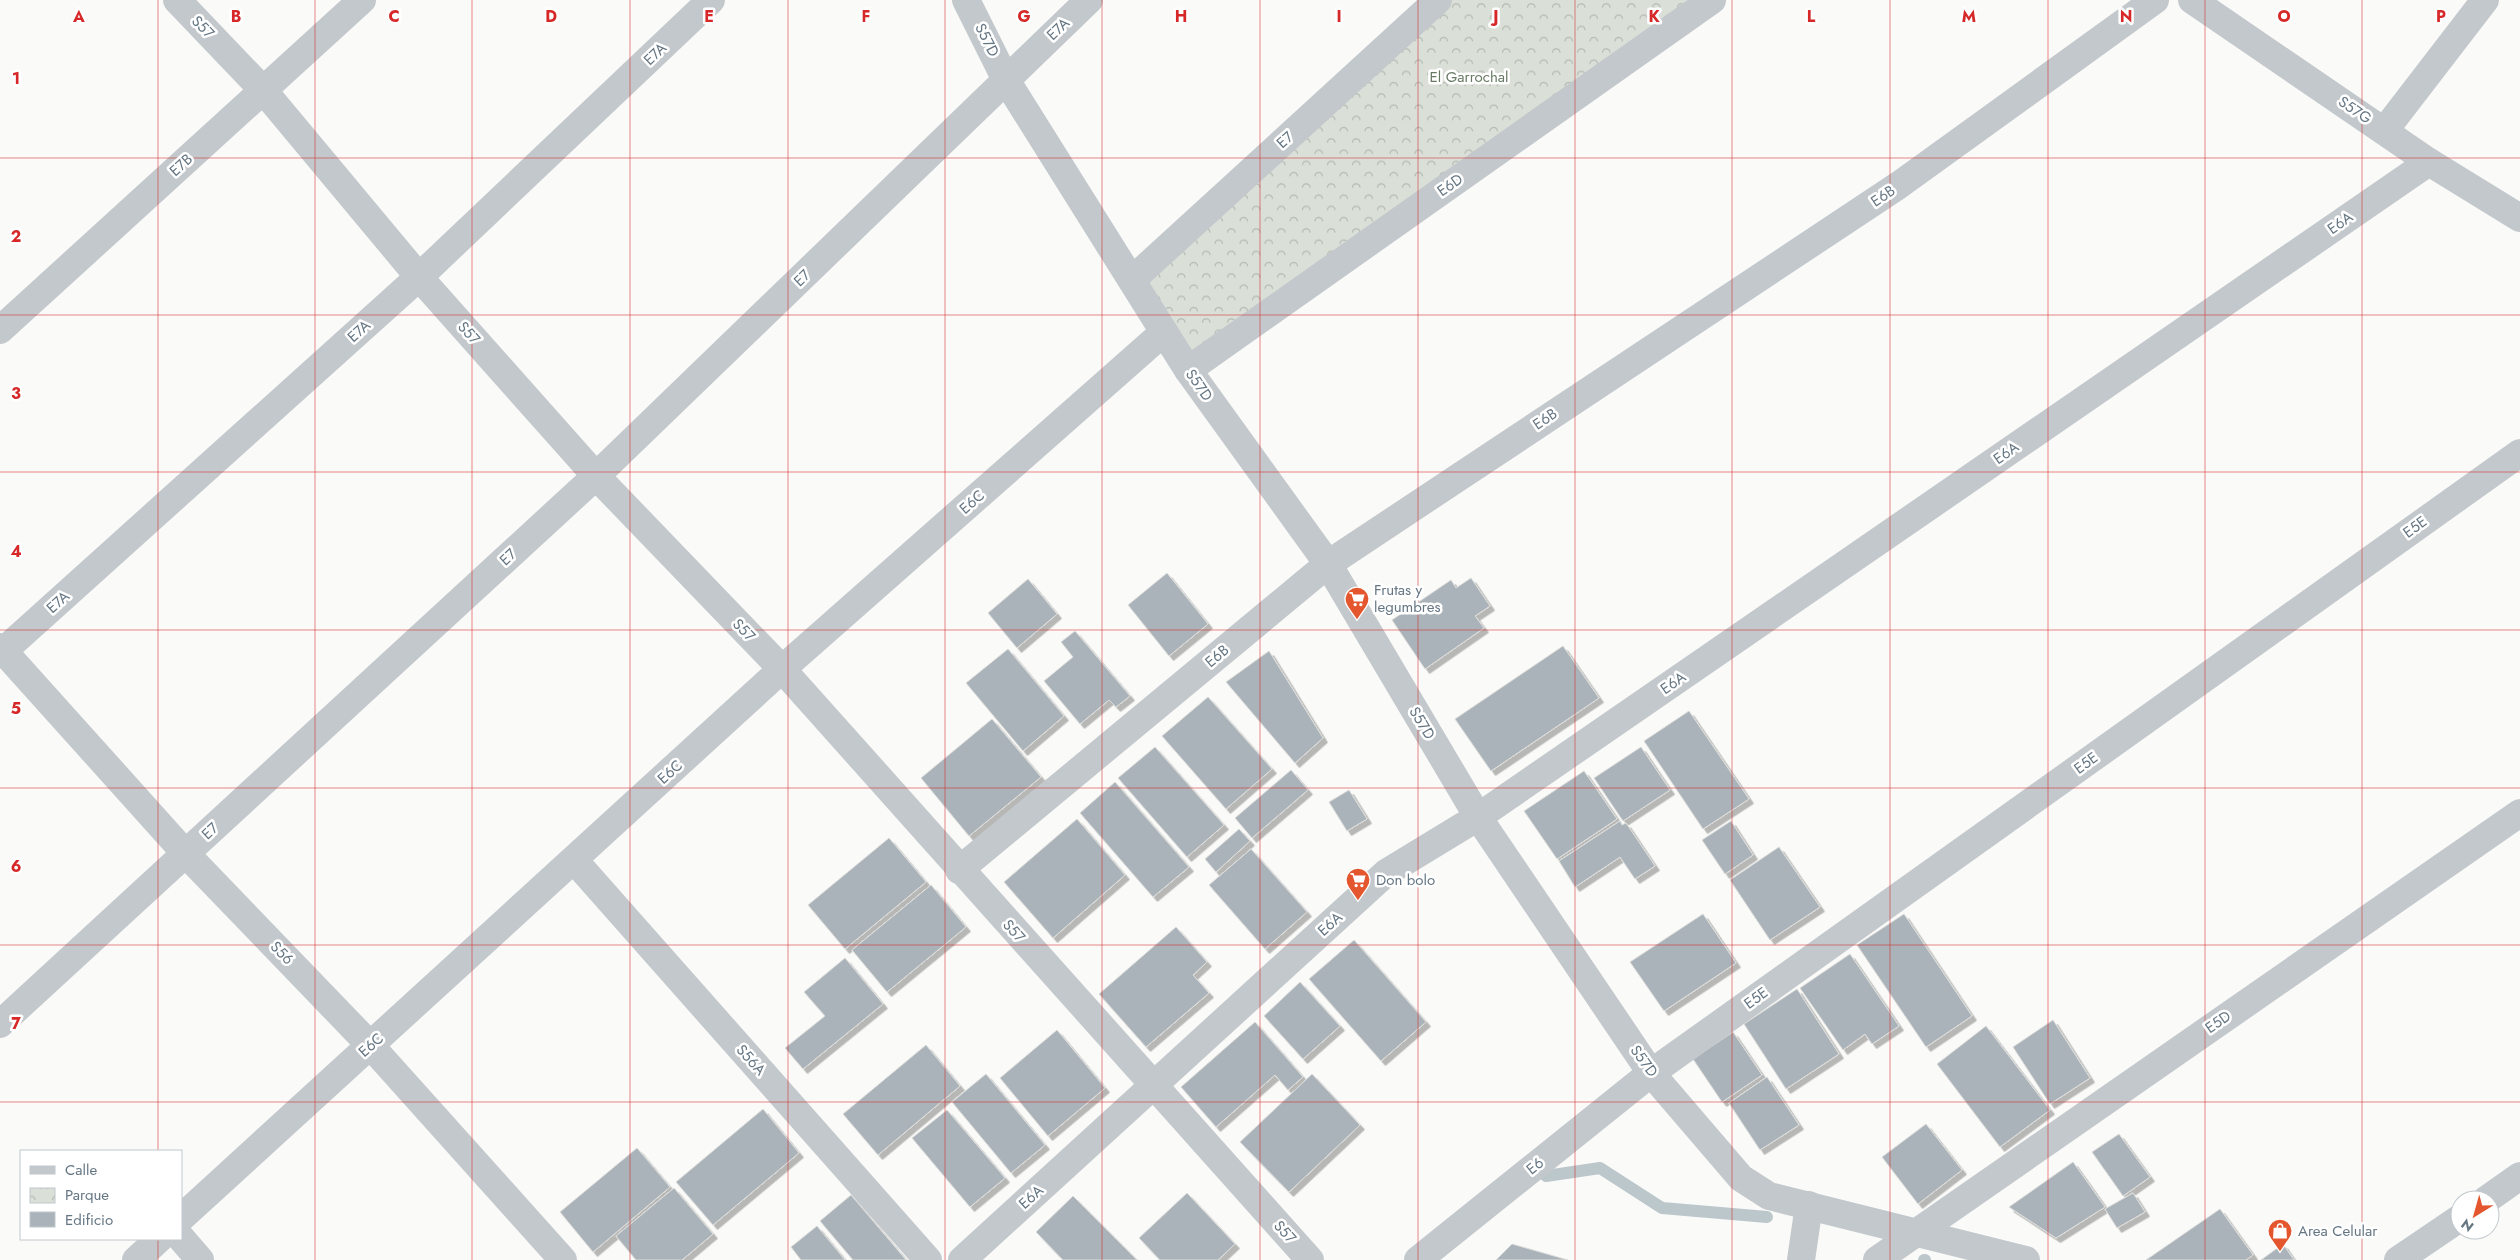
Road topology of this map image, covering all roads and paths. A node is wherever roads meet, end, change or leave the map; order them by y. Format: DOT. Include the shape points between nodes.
graph roads {
  1 [pos="177,0"];
  2 [pos="362,0"];
  3 [pos="711,0"];
  4 [pos="966,0"];
  5 [pos="1088,0"];
  6 [pos="1438,0"];
  7 [pos="1712,0"];
  8 [pos="2155,0"];
  9 [pos="2192,0"];
  10 [pos="2485,0"];
  11 [pos="1006,80"];
  12 [pos="264,90"];
  13 [pos="2385,130"];
  14 [pos="2429,162"];
  15 [pos="2520,218"];
  16 [pos="419,277"];
  17 [pos="1133,280"];
  18 [pos="0,330"];
  19 [pos="1164,332"];
  20 [pos="1188,370"];
  21 [pos="2520,453"];
  22 [pos="596,476"];
  23 [pos="1328,564"];
  24 [pos="1,650"];
  25 [pos="782,670"];
  26 [pos="2520,813"];
  27 [pos="1478,817"];
  28 [pos="186,854"];
  29 [pos="574,860"];
  30 [pos="960,870"];
  31 [pos="0,1024"];
  32 [pos="370,1045"];
  33 [pos="1651,1073"];
  34 [pos="1153,1086"];
  35 [pos="2520,1176"];
  36 [pos="2500,1190"];
  37 [pos="1809,1205"];
  38 [pos="182,1217"];
  39 [pos="2450,1225"];
  40 [pos="1916,1232"];
  41 [pos="182,1239"];
  42 [pos="158,1240"];
  43 [pos="136,1260"];
  44 [pos="200,1260"];
  45 [pos="563,1260"];
  46 [pos="928,1260"];
  47 [pos="962,1260"];
  48 [pos="1310,1260"];
  49 [pos="1418,1260"];
  50 [pos="1801,1260"];
  51 [pos="1877,1260"];
  52 [pos="2026,1260"];
  53 [pos="2398,1260"];
  1 -- 12 [label="street, S57"];
  2 -- 12 [label="street, E7B"];
  3 -- 16 [label="street, E7A"];
  4 -- 11 [label="street, S57D"];
  5 -- 11 [label="street, E7A"];
  6 -- 17 [label="street, E7"];
  7 -- 20 [label="street, E6D"];
  8 -- 23 [label="street, E6B" via="1898,185"];
  9 -- 13 [label="street, S57G"];
  10 -- 13 [label="street"];
  11 -- 17 [label="street, S57D"];
  11 -- 22 [label="street, E7"];
  12 -- 16 [label="street, S57"];
  12 -- 18 [label="street, E7B"];
  13 -- 14 [label="street, S57G"];
  14 -- 15 [label="street, S57G"];
  14 -- 27 [label="street, E6A"];
  16 -- 22 [label="street, S57"];
  16 -- 24 [label="street, E7A"];
  17 -- 19 [label="street, S57D"];
  19 -- 20 [label="street, S57D"];
  19 -- 25 [label="street, E6C"];
  20 -- 23 [label="street, S57D"];
  21 -- 33 [label="street, E5E"];
  22 -- 25 [label="street, S57"];
  22 -- 28 [label="street, E7"];
  23 -- 27 [label="street, S57D"];
  23 -- 30 [label="street, E6B"];
  24 -- 28 [label="street, S56"];
  25 -- 29 [label="street, E6C"];
  25 -- 30 [label="street, S57"];
  26 -- 40 [label="street, E5D"];
  27 -- 33 [label="street, S57D"];
  27 -- 34 [label="street, E6A" via="1386,873"];
  28 -- 31 [label="street, E7"];
  28 -- 32 [label="street, S56"];
  29 -- 32 [label="street, E6C"];
  29 -- 46 [label="street, S56A"];
  30 -- 34 [label="street, S57"];
  32 -- 38 [label="street, E6C"];
  32 -- 45 [label="street, S56"];
  33 -- 37 [label="street, S57D" via="1741,1178 1769,1196"];
  33 -- 49 [label="street, E6"];
  34 -- 47 [label="street, E6A"];
  34 -- 48 [label="street, S57"];
  35 -- 36 [label="street"];
  37 -- 40 [label="street, S57D"];
  37 -- 50 [label="street"];
  39 -- 53 [label="street"];
  40 -- 51 [label="street"];
  40 -- 52 [label="street, S57D"];
  41 -- 44 [label="street"];
  42 -- 43 [label="street"];
}
